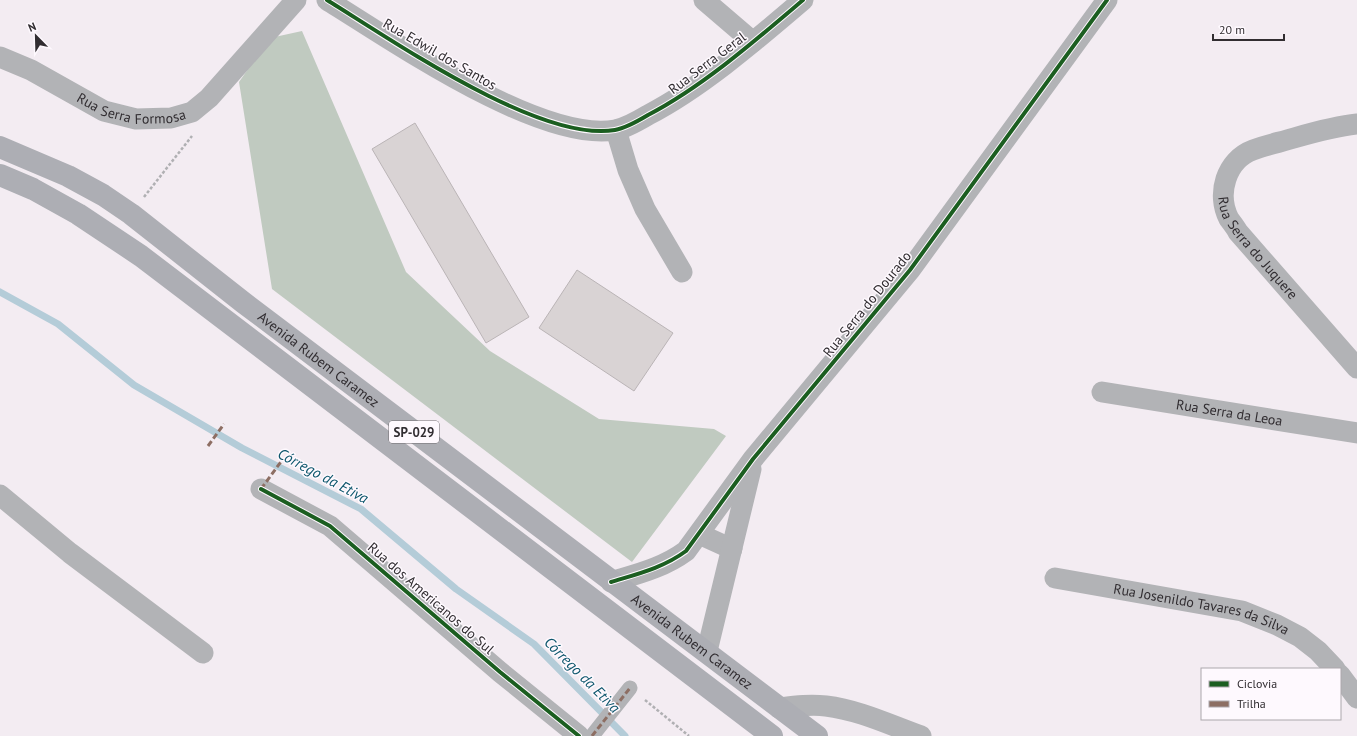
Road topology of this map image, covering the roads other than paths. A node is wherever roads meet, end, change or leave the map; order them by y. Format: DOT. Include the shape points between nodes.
graph roads {
  1 [pos="296,0"];
  2 [pos="327,0"];
  3 [pos="704,0"];
  4 [pos="803,0"];
  5 [pos="1107,0"];
  6 [pos="754,42"];
  7 [pos="0,57"];
  8 [pos="1357,124"];
  9 [pos="616,130"];
  10 [pos="0,147"];
  11 [pos="0,175"];
  12 [pos="682,272"];
  13 [pos="1357,368"];
  14 [pos="1102,392"];
  15 [pos="1357,433"];
  16 [pos="753,459"];
  17 [pos="261,489"];
  18 [pos="0,495"];
  19 [pos="699,534"];
  20 [pos="732,549"];
  21 [pos="1055,578"];
  22 [pos="611,582"];
  23 [pos="707,651"];
  24 [pos="203,653"];
  25 [pos="1334,668"];
  26 [pos="1341,676"];
  27 [pos="630,688"];
  28 [pos="1357,698"];
  29 [pos="779,708"];
  30 [pos="589,735"];
  31 [pos="772,736"];
  32 [pos="817,736"];
  33 [pos="920,736"];
  1 -- 7 [label="street, Rua Serra Formosa" via="210,98 192,112 171,118 136,119 104,111 31,70"];
  2 -- 9 [label="street, Rua Edwil dos Santos" via="480,92 563,126 592,132"];
  3 -- 6 [label="street"];
  4 -- 6 [label="street, Rua Serra Geral"];
  5 -- 16 [label="street, Rua Serra do Dourado" via="910,270"];
  6 -- 9 [label="street, Rua Serra Geral" via="670,104"];
  8 -- 13 [label="street, Rua Serra do Juquere" via="1252,150 1236,160 1228,170 1224,186 1224,204 1235,227"];
  9 -- 12 [label="street" via="628,170 645,209"];
  10 -- 22 [label="highway, Avenida Rubem Caramez / SP-029" via="68,176 131,214"];
  11 -- 31 [label="highway, Avenida Rubem Caramez / SP-029" via="78,214 141,256"];
  14 -- 15 [label="street, Rua Serra da Leoa"];
  16 -- 19 [label="street, Rua Serra do Dourado"];
  16 -- 20 [label="street, Rua Serra do Dourado"];
  17 -- 30 [label="street, Rua dos Americanos do Sul" via="330,526 500,672"];
  18 -- 24 [label="street" via="70,553"];
  19 -- 20 [label="street"];
  19 -- 22 [label="street, Rua Serra do Dourado" via="686,551 674,560"];
  20 -- 23 [label="street, Rua Serra do Dourado"];
  21 -- 25 [label="street, Rua Josenildo Tavares da Silva" via="1242,611 1300,637"];
  22 -- 23 [label="highway, Avenida Rubem Caramez / SP-029"];
  23 -- 29 [label="highway, Avenida Rubem Caramez / SP-029"];
  26 -- 28 [label="street"];
  27 -- 30 [label="street"];
  29 -- 32 [label="highway, Avenida Rubem Caramez / SP-029"];
  29 -- 33 [label="street" via="805,705 852,711"];
}
